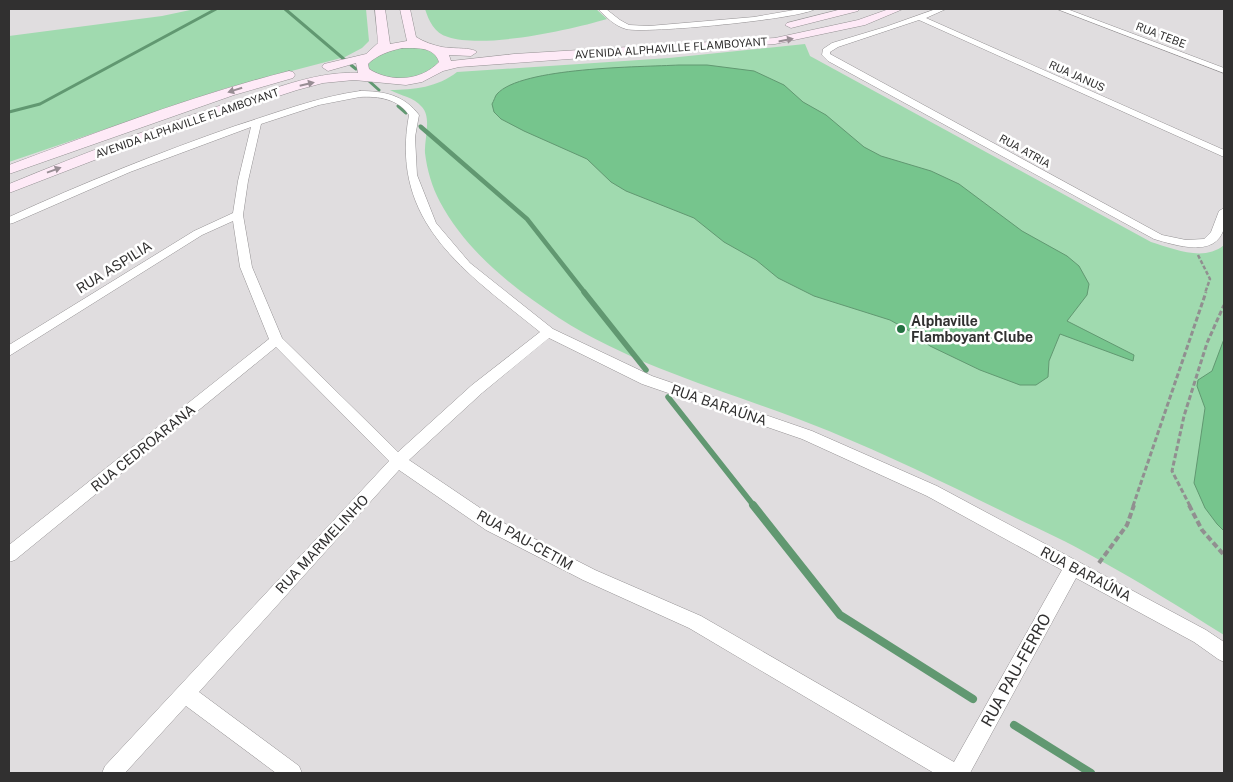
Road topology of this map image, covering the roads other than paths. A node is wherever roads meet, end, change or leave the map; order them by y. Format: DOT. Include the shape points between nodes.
graph roads {
  1 [pos="380,9"];
  2 [pos="405,9"];
  3 [pos="602,9"];
  4 [pos="739,9"];
  5 [pos="810,9"];
  6 [pos="854,9"];
  7 [pos="893,9"];
  8 [pos="942,9"];
  9 [pos="1061,9"];
  10 [pos="920,18"];
  11 [pos="754,19"];
  12 [pos="423,46"];
  13 [pos="439,50"];
  14 [pos="371,55"];
  15 [pos="441,68"];
  16 [pos="1224,71"];
  17 [pos="370,77"];
  18 [pos="257,122"];
  19 [pos="1224,154"];
  20 [pos="9,170"];
  21 [pos="9,189"];
  22 [pos="1224,211"];
  23 [pos="238,215"];
  24 [pos="9,221"];
  25 [pos="548,332"];
  26 [pos="276,340"];
  27 [pos="9,351"];
  28 [pos="398,461"];
  29 [pos="9,555"];
  30 [pos="1081,571"];
  31 [pos="1224,653"];
  32 [pos="185,693"];
  33 [pos="112,773"];
  34 [pos="292,773"];
  35 [pos="953,773"];
  36 [pos="959,773"];
  1 -- 14 [label="street" via="384,44"];
  2 -- 12 [label="street" via="412,39"];
  3 -- 11 [label="street" via="628,27"];
  4 -- 11 [label="street"];
  5 -- 11 [label="street"];
  6 -- 13 [label="street, AVENIDA ALPHAVILLE FLAMBOYANT" via="772,29 458,53"];
  15 -- 7 [label="street, AVENIDA ALPHAVILLE FLAMBOYANT, one-way" via="450,64 505,59 775,42 861,23"];
  8 -- 10 [label="street"];
  9 -- 16 [label="street, RUA TEBE"];
  10 -- 19 [label="street, RUA JANUS"];
  10 -- 22 [label="street, RUA ATRIA" via="828,48 826,55 1158,236 1192,243 1206,242 1213,237"];
  12 -- 13 [label="street, AVENIDA ALPHAVILLE FLAMBOYANT"];
  12 -- 14 [label="street, AVENIDA ALPHAVILLE FLAMBOYANT" via="402,45"];
  13 -- 15 [label="street" via="446,62"];
  14 -- 17 [label="street" via="362,64 363,71"];
  14 -- 20 [label="street, AVENIDA ALPHAVILLE FLAMBOYANT, one-way" via="229,92"];
  15 -- 17 [label="street, AVENIDA ALPHAVILLE FLAMBOYANT" via="406,81"];
  21 -- 17 [label="street, AVENIDA ALPHAVILLE FLAMBOYANT, one-way" via="204,115 293,87 351,75"];
  18 -- 23 [label="street, RUA PAU-CETIM" via="242,181"];
  18 -- 24 [label="street, RUA BARAÚNA" via="170,152"];
  18 -- 25 [label="street, RUA BARAÚNA" via="316,103 361,94 384,96 405,104 414,115 410,137 412,175 431,224 466,266"];
  23 -- 26 [label="street, RUA PAU-CETIM" via="246,267"];
  23 -- 27 [label="street, RUA ASPILIA" via="198,233"];
  25 -- 28 [label="street, RUA MARMELINHO"];
  25 -- 30 [label="street, RUA BARAÚNA" via="647,380 807,436 932,491"];
  26 -- 28 [label="street, RUA PAU-CETIM"];
  26 -- 29 [label="street, RUA CEDROARANA"];
  28 -- 32 [label="street, RUA MARMELINHO"];
  28 -- 35 [label="street, RUA PAU-CETIM" via="492,525 695,622"];
  30 -- 31 [label="street, RUA BARAÚNA" via="1200,636"];
  30 -- 36 [label="street, RUA PAU-FERRO"];
  32 -- 33 [label="street, RUA MARMELINHO"];
  32 -- 34 [label="street"];
}
